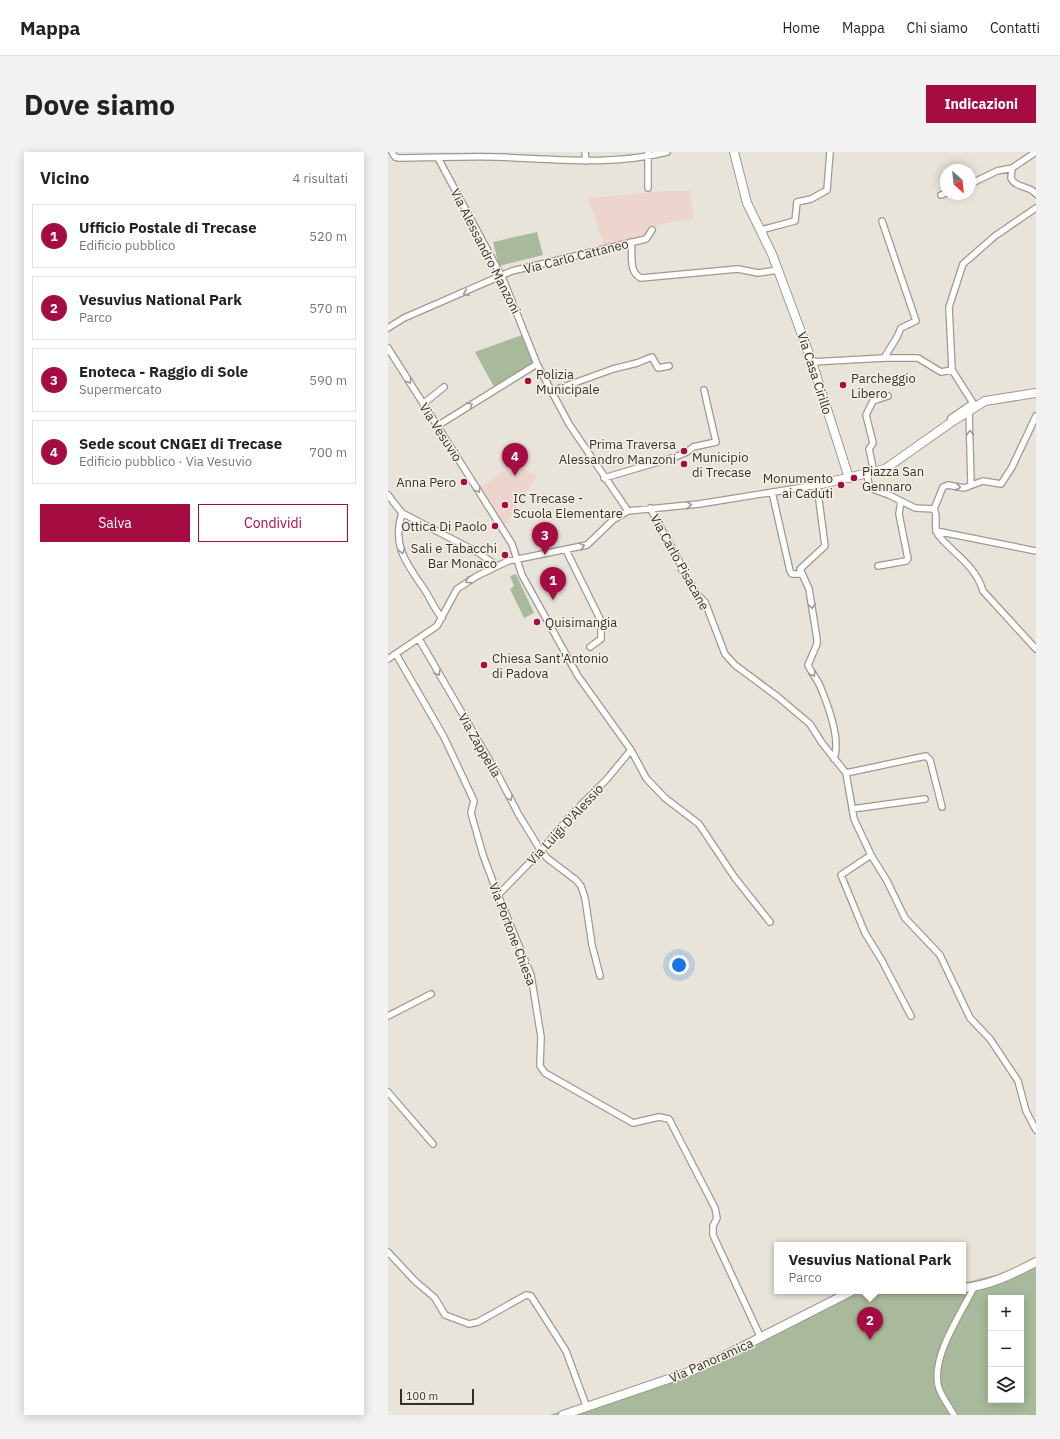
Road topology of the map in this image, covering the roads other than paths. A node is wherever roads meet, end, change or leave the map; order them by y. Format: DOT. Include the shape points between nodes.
graph roads {
  1 [pos="392,152"];
  2 [pos="585,152"];
  3 [pos="667,152"];
  4 [pos="734,152"];
  5 [pos="830,152"];
  6 [pos="1036,152"];
  7 [pos="648,153"];
  8 [pos="438,158"];
  9 [pos="586,161"];
  10 [pos="1012,168"];
  11 [pos="976,181"];
  12 [pos="648,188"];
  13 [pos="1036,194"];
  14 [pos="1036,208"];
  15 [pos="882,221"];
  16 [pos="652,230"];
  17 [pos="761,230"];
  18 [pos="632,242"];
  19 [pos="778,270"];
  20 [pos="501,276"];
  21 [pos="388,328"];
  22 [pos="388,348"];
  23 [pos="884,358"];
  24 [pos="812,362"];
  25 [pos="537,364"];
  26 [pos="669,366"];
  27 [pos="952,370"];
  28 [pos="444,387"];
  29 [pos="704,390"];
  30 [pos="552,391"];
  31 [pos="1036,394"];
  32 [pos="888,396"];
  33 [pos="423,404"];
  34 [pos="969,410"];
  35 [pos="1036,416"];
  36 [pos="437,426"];
  37 [pos="940,430"];
  38 [pos="870,473"];
  39 [pos="604,478"];
  40 [pos="849,478"];
  41 [pos="971,484"];
  42 [pos="817,485"];
  43 [pos="772,492"];
  44 [pos="388,495"];
  45 [pos="900,501"];
  46 [pos="650,508"];
  47 [pos="934,509"];
  48 [pos="628,511"];
  49 [pos="402,513"];
  50 [pos="936,531"];
  51 [pos="566,550"];
  52 [pos="1036,551"];
  53 [pos="516,559"];
  54 [pos="497,566"];
  55 [pos="878,566"];
  56 [pos="801,574"];
  57 [pos="442,618"];
  58 [pos="419,639"];
  59 [pos="590,647"];
  60 [pos="1036,649"];
  61 [pos="396,654"];
  62 [pos="388,659"];
  63 [pos="630,750"];
  64 [pos="834,758"];
  65 [pos="846,773"];
  66 [pos="925,799"];
  67 [pos="942,807"];
  68 [pos="852,809"];
  69 [pos="541,851"];
  70 [pos="871,855"];
  71 [pos="498,895"];
  72 [pos="770,922"];
  73 [pos="600,976"];
  74 [pos="431,994"];
  75 [pos="388,1016"];
  76 [pos="911,1016"];
  77 [pos="388,1092"];
  78 [pos="1036,1130"];
  79 [pos="433,1144"];
  80 [pos="388,1252"];
  81 [pos="1036,1262"];
  82 [pos="974,1287"];
  83 [pos="966,1288"];
  84 [pos="846,1294"];
  85 [pos="760,1338"];
  86 [pos="587,1408"];
  87 [pos="564,1415"];
  88 [pos="954,1415"];
  1 -- 8 [label="street" via="399,158"];
  2 -- 9 [label="street"];
  3 -- 7 [label="street"];
  4 -- 17 [label="street, Via Casa Cirillo" via="747,203"];
  5 -- 17 [label="street" via="826,192 797,202 794,221"];
  6 -- 10 [label="street"];
  7 -- 9 [label="street"];
  7 -- 12 [label="street"];
  8 -- 9 [label="street" via="495,157"];
  8 -- 20 [label="street, Via Alessandro Manzoni"];
  10 -- 11 [label="street" via="997,171"];
  10 -- 13 [label="street" via="1013,182 1033,190"];
  14 -- 27 [label="street" via="995,236 963,264 949,307"];
  15 -- 23 [label="street" via="916,321 901,328"];
  16 -- 18 [label="street, Via Carlo Cattaneo" via="646,239"];
  17 -- 19 [label="street, Via Casa Cirillo"];
  18 -- 19 [label="street" via="631,262 641,278 738,269 758,273"];
  18 -- 20 [label="street, Via Carlo Cattaneo" via="512,271"];
  19 -- 24 [label="street, Via Casa Cirillo"];
  20 -- 21 [label="street, Via Carlo Cattaneo, one-way" via="404,318"];
  20 -- 25 [label="street, Via Alessandro Manzoni"];
  22 -- 33 [label="street, Via Vesuvio, one-way"];
  23 -- 24 [label="street"];
  23 -- 27 [label="street" via="918,358 941,372"];
  24 -- 40 [label="street, Via Casa Cirillo"];
  25 -- 30 [label="street, Via Alessandro Manzoni"];
  36 -- 25 [label="street, one-way"];
  26 -- 30 [label="street" via="658,368 652,356"];
  27 -- 37 [label="street" via="973,403 941,426"];
  28 -- 33 [label="street"];
  29 -- 39 [label="street" via="716,442 693,447 675,457"];
  30 -- 39 [label="street, Via Alessandro Manzoni" via="569,424"];
  31 -- 34 [label="street" via="990,400"];
  32 -- 38 [label="street" via="870,403 865,417 870,425 873,443 869,449"];
  33 -- 36 [label="street, Via Vesuvio"];
  34 -- 37 [label="street"];
  41 -- 34 [label="street, one-way"];
  35 -- 41 [label="street" via="1012,467 1001,484 986,481"];
  36 -- 53 [label="street, Via Vesuvio, one-way" via="512,544"];
  37 -- 38 [label="street" via="885,469"];
  38 -- 40 [label="street"];
  38 -- 45 [label="street" via="869,485"];
  39 -- 48 [label="street, Via Alessandro Manzoni"];
  40 -- 42 [label="street"];
  47 -- 41 [label="street, one-way" via="943,487 964,488"];
  42 -- 43 [label="street"];
  42 -- 56 [label="street" via="825,546 800,568"];
  46 -- 43 [label="street, one-way" via="699,504"];
  43 -- 56 [label="street" via="790,572"];
  44 -- 49 [label="street"];
  45 -- 47 [label="street" via="915,508"];
  45 -- 55 [label="street" via="899,514 908,559"];
  46 -- 48 [label="street"];
  46 -- 64 [label="street, Via Carlo Pisacane" via="682,570 705,602 725,654 735,665 810,724"];
  47 -- 50 [label="street"];
  51 -- 48 [label="street, one-way" via="587,545 613,520"];
  49 -- 54 [label="street" via="479,553"];
  49 -- 57 [label="street, one-way" via="398,538 401,553"];
  50 -- 52 [label="street"];
  50 -- 60 [label="street" via="972,570 983,591"];
  51 -- 53 [label="street"];
  51 -- 59 [label="street" via="601,621 601,639"];
  53 -- 54 [label="street"];
  53 -- 63 [label="street, Via Vesuvio" via="522,575 578,676"];
  54 -- 57 [label="street, one-way" via="457,589"];
  56 -- 64 [label="street, one-way" via="809,589 818,639 808,665 820,686 832,720 836,748"];
  57 -- 58 [label="street" via="437,626"];
  58 -- 61 [label="street"];
  58 -- 69 [label="street, Via Zappella, one-way"];
  61 -- 62 [label="street"];
  61 -- 71 [label="street, Via Portone Chiesa" via="444,737 474,801 471,814"];
  63 -- 69 [label="street, Via Luigi D'Alessio"];
  63 -- 72 [label="street, Via Vesuvio" via="646,778 665,798 699,824 735,878"];
  64 -- 65 [label="street, Via Carlo Pisacane"];
  65 -- 67 [label="street" via="926,756 930,760"];
  65 -- 68 [label="street, Via Carlo Pisacane"];
  66 -- 68 [label="street"];
  68 -- 70 [label="street, Via Carlo Pisacane"];
  69 -- 71 [label="street, Via Luigi D'Alessio"];
  69 -- 73 [label="street, Via Zappella" via="581,886"];
  70 -- 76 [label="street" via="841,875 865,933"];
  70 -- 78 [label="street, Via Carlo Pisacane" via="905,918 940,955 970,1018 990,1039 1018,1081 1026,1111"];
  71 -- 85 [label="street, Via Portone Chiesa" via="531,975 541,1037 540,1066 545,1073 633,1123 659,1117 669,1119 715,1208 717,1218 713,1226 713,1235"];
  74 -- 75 [label="street"];
  77 -- 79 [label="street"];
  80 -- 86 [label="street" via="435,1298 445,1315 469,1324 478,1322 526,1295 531,1296 566,1351"];
  81 -- 82 [label="street" via="1013,1274"];
  82 -- 83 [label="street"];
  82 -- 88 [label="street" via="940,1356 938,1385"];
  84 -- 85 [label="street, Via Panoramica"];
  85 -- 86 [label="street, Via Panoramica" via="686,1373"];
  86 -- 87 [label="street, Via Panoramica"];
}
